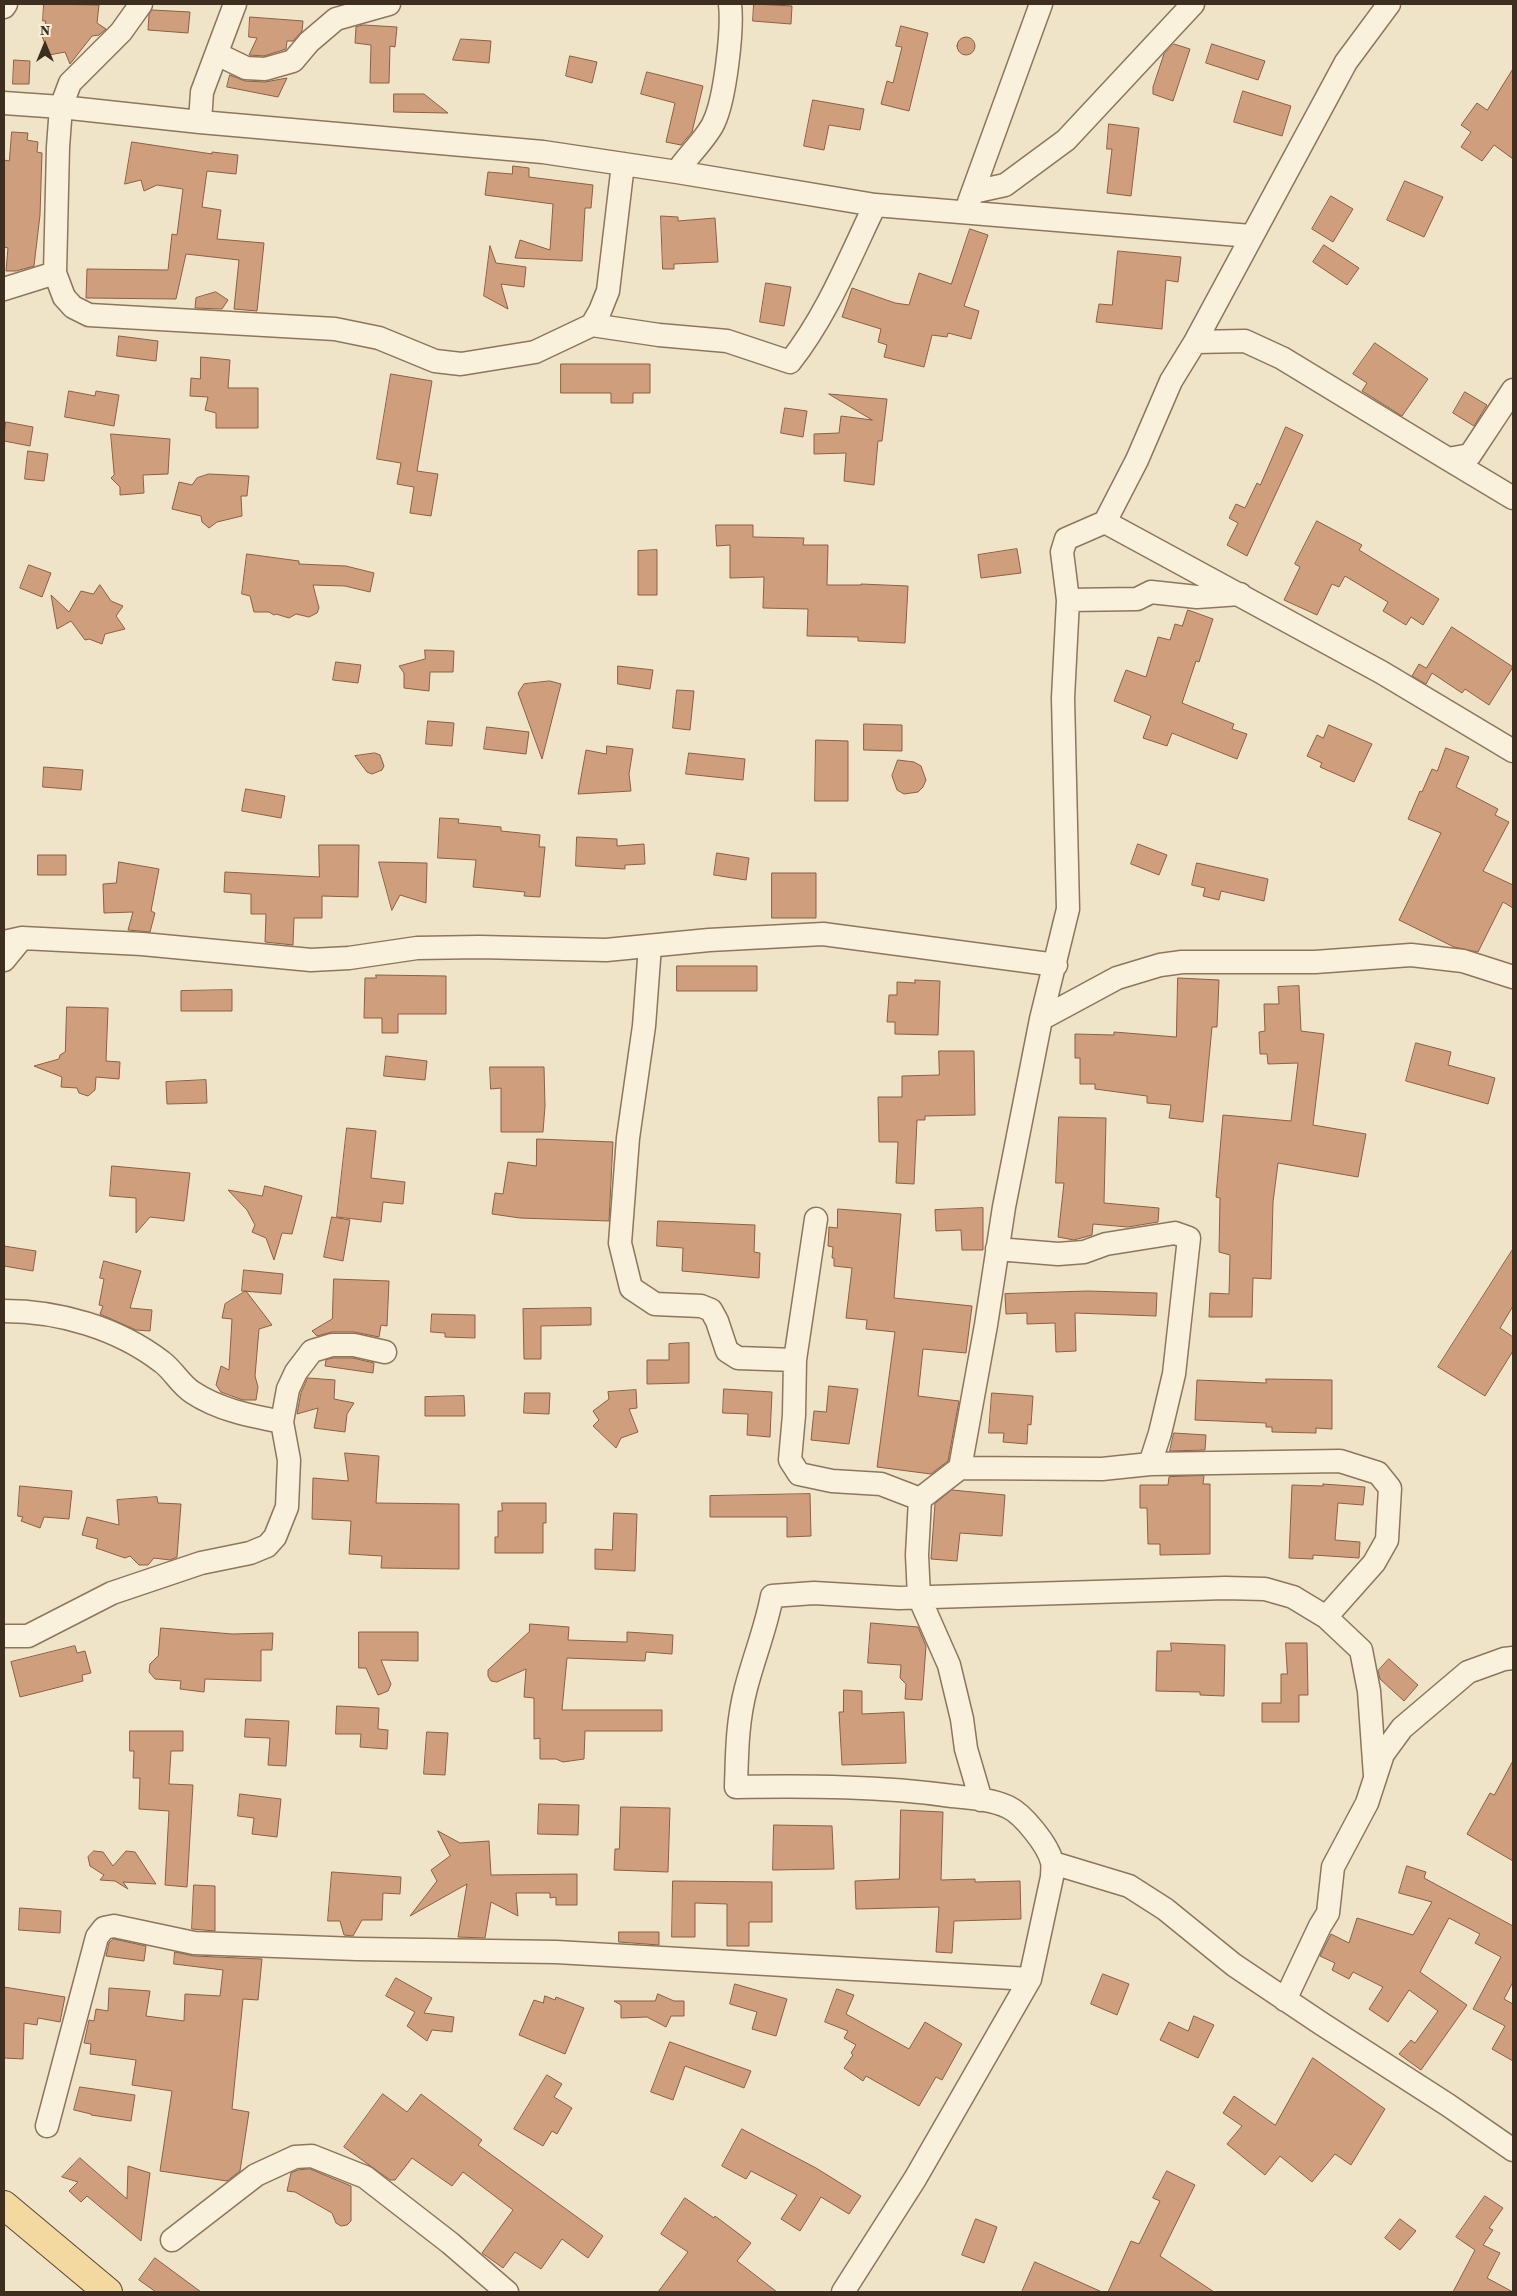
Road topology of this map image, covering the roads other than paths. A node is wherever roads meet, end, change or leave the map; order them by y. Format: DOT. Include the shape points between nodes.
graph roads {
  1 [pos="6,4"];
  2 [pos="141,4"];
  3 [pos="236,4"];
  4 [pos="389,4"];
  5 [pos="730,4"];
  6 [pos="1041,4"];
  7 [pos="1193,4"];
  8 [pos="1389,4"];
  9 [pos="4,7"];
  10 [pos="217,54"];
  11 [pos="4,103"];
  12 [pos="61,107"];
  13 [pos="200,122"];
  14 [pos="622,164"];
  15 [pos="677,172"];
  16 [pos="969,201"];
  17 [pos="875,205"];
  18 [pos="1252,236"];
  19 [pos="55,274"];
  20 [pos="4,289"];
  21 [pos="592,325"];
  22 [pos="1195,342"];
  23 [pos="1513,390"];
  24 [pos="1448,459"];
  25 [pos="1513,498"];
  26 [pos="1105,522"];
  27 [pos="1240,594"];
  28 [pos="1068,600"];
  29 [pos="1513,751"];
  30 [pos="13,940"];
  31 [pos="650,946"];
  32 [pos="4,960"];
  33 [pos="1056,965"];
  34 [pos="1513,977"];
  35 [pos="1041,1019"];
  36 [pos="816,1219"];
  37 [pos="998,1249"];
  38 [pos="4,1311"];
  39 [pos="384,1352"];
  40 [pos="794,1360"];
  41 [pos="282,1422"];
  42 [pos="1150,1464"];
  43 [pos="960,1468"];
  44 [pos="920,1499"];
  45 [pos="919,1597"];
  46 [pos="1326,1617"];
  47 [pos="4,1636"];
  48 [pos="1513,1658"];
  49 [pos="1375,1776"];
  50 [pos="981,1800"];
  51 [pos="1053,1863"];
  52 [pos="1030,1979"];
  53 [pos="1286,2000"];
  54 [pos="48,2126"];
  55 [pos="1513,2150"];
  56 [pos="4,2205"];
  57 [pos="172,2240"];
  58 [pos="108,2292"];
  59 [pos="507,2292"];
  60 [pos="842,2292"];
  1 -- 9 [label="street"];
  2 -- 12 [label="street" via="121,32 70,83"];
  3 -- 10 [label="street"];
  4 -- 10 [label="street" via="336,19 293,61 265,69 246,68"];
  5 -- 15 [label="street" via="732,18 722,102 714,124"];
  6 -- 16 [label="street"];
  7 -- 16 [label="street" via="1066,140 1005,185"];
  8 -- 18 [label="street" via="1346,62"];
  10 -- 13 [label="street" via="202,92"];
  11 -- 12 [label="street"];
  12 -- 13 [label="street"];
  12 -- 19 [label="street"];
  13 -- 14 [label="street" via="543,152"];
  14 -- 15 [label="street"];
  14 -- 21 [label="street" via="608,291"];
  15 -- 17 [label="street"];
  16 -- 17 [label="street"];
  16 -- 18 [label="street" via="1145,229"];
  17 -- 21 [label="street" via="823,313 790,362 727,341"];
  18 -- 22 [label="street"];
  19 -- 20 [label="street"];
  19 -- 21 [label="street" via="64,297 73,307 89,315 335,330 379,338 435,361 461,364 535,352"];
  22 -- 24 [label="street" via="1245,341 1282,358"];
  22 -- 26 [label="street" via="1171,381 1137,460"];
  23 -- 24 [label="street" via="1470,455"];
  24 -- 25 [label="street"];
  26 -- 27 [label="street"];
  26 -- 28 [label="street" via="1066,539 1062,552"];
  27 -- 28 [label="street" via="1197,596 1151,592 1137,599"];
  27 -- 29 [label="street" via="1381,672"];
  28 -- 33 [label="street" via="1064,698 1068,909"];
  30 -- 31 [label="street" via="142,944 311,960 417,948 606,950"];
  30 -- 32 [label="street"];
  31 -- 33 [label="street" via="823,934"];
  31 -- 40 [label="street" via="644,1026 628,1138 620,1243 630,1288 655,1304 701,1306 711,1310 727,1351 738,1358"];
  33 -- 35 [label="street"];
  34 -- 35 [label="street" via="1463,961 1411,955 1315,962 1182,962 1117,978"];
  35 -- 37 [label="street"];
  36 -- 40 [label="street"];
  37 -- 42 [label="street" via="1058,1254 1084,1252 1106,1244 1175,1233 1189,1238 1174,1374"];
  37 -- 43 [label="street"];
  38 -- 41 [label="street" via="56,1315 115,1334 163,1362 191,1391 232,1412"];
  39 -- 41 [label="street" via="354,1345 332,1345 312,1351 288,1389"];
  40 -- 44 [label="street" via="790,1460 799,1474 832,1481 881,1484"];
  41 -- 47 [label="street" via="289,1460 287,1508 275,1537 267,1546 250,1553 201,1563 112,1593 28,1636"];
  42 -- 43 [label="street" via="1102,1469"];
  42 -- 46 [label="street" via="1340,1461 1378,1473 1390,1488 1387,1540 1374,1564"];
  43 -- 44 [label="street"];
  44 -- 45 [label="street"];
  45 -- 46 [label="street" via="1265,1589 1294,1597"];
  45 -- 50 [label="street" via="950,1665 966,1749"];
  45 -- 50 [label="street" via="814,1593 772,1596 746,1688 736,1738 736,1787 876,1789"];
  46 -- 49 [label="street" via="1360,1650 1369,1691"];
  48 -- 49 [label="street" via="1468,1672 1444,1691 1402,1728 1383,1754"];
  49 -- 53 [label="street" via="1367,1803 1334,1867 1328,1914"];
  50 -- 51 [label="street" via="1010,1807 1043,1841"];
  51 -- 52 [label="street"];
  51 -- 53 [label="street" via="1129,1886 1165,1909 1234,1965"];
  52 -- 54 [label="street" via="556,1952 194,1943 114,1926 104,1928 97,1937"];
  52 -- 60 [label="street" via="916,2180"];
  53 -- 55 [label="street"];
  56 -- 58 [label="main road"];
  57 -- 59 [label="street" via="256,2174 294,2157 312,2156 365,2177"];
}
